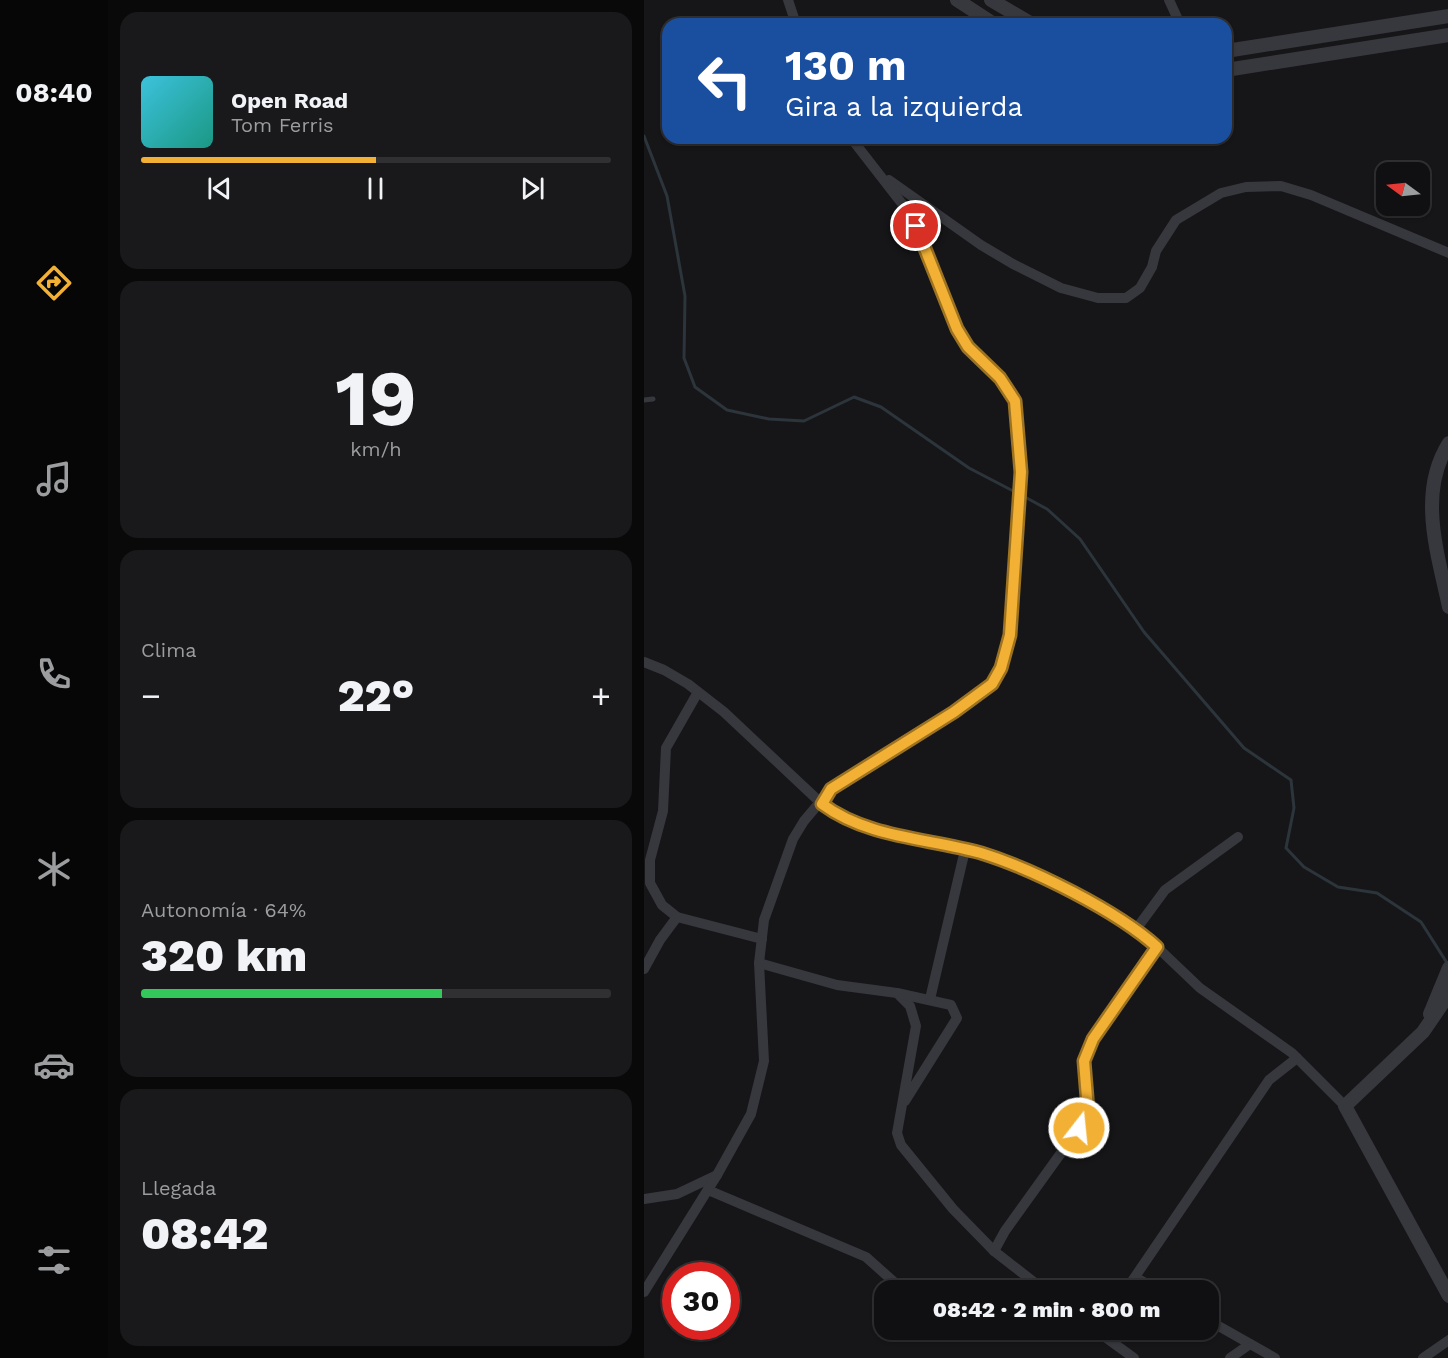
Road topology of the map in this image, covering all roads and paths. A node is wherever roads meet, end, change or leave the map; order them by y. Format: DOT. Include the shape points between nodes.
graph roads {
  1 [pos="788,0"];
  2 [pos="957,0"];
  3 [pos="991,0"];
  4 [pos="1169,0"];
  5 [pos="1448,16"];
  6 [pos="794,18"];
  7 [pos="985,18"];
  8 [pos="1022,18"];
  9 [pos="1177,18"];
  10 [pos="1448,35"];
  11 [pos="1232,50"];
  12 [pos="1232,69"];
  13 [pos="856,144"];
  14 [pos="882,174"];
  15 [pos="1448,252"];
  16 [pos="653,399"];
  17 [pos="644,400"];
  18 [pos="1448,442"];
  19 [pos="1448,607"];
  20 [pos="644,662"];
  21 [pos="698,692"];
  22 [pos="822,804"];
  23 [pos="1238,837"];
  24 [pos="965,850"];
  25 [pos="677,917"];
  26 [pos="1137,928"];
  27 [pos="762,939"];
  28 [pos="1157,947"];
  29 [pos="759,963"];
  30 [pos="1448,968"];
  31 [pos="644,969"];
  32 [pos="897,993"];
  33 [pos="1448,994"];
  34 [pos="930,999"];
  35 [pos="1422,1032"];
  36 [pos="1297,1058"];
  37 [pos="902,1105"];
  38 [pos="1345,1106"];
  39 [pos="717,1175"];
  40 [pos="708,1190"];
  41 [pos="644,1200"];
  42 [pos="994,1251"];
  43 [pos="1136,1278"];
  44 [pos="892,1280"];
  45 [pos="1031,1280"];
  46 [pos="1140,1280"];
  47 [pos="644,1289"];
  48 [pos="1448,1295"];
  49 [pos="1219,1326"];
  50 [pos="1110,1340"];
  51 [pos="1448,1340"];
  52 [pos="1250,1344"];
  53 [pos="1134,1358"];
  54 [pos="1230,1358"];
  55 [pos="1275,1358"];
  56 [pos="1423,1358"];
  1 -- 6 [label="street"];
  2 -- 7 [label="street"];
  3 -- 8 [label="street"];
  4 -- 9 [label="street"];
  5 -- 11 [label="street"];
  10 -- 12 [label="street"];
  13 -- 14 [label="street"];
  14 -- 15 [label="street" via="1013,264 1061,288 1098,298 1126,297 1140,288 1156,251 1176,220 1221,193 1246,187 1281,186 1311,195"];
  14 -- 22 [label="street" via="910,214 957,329 1015,401 1021,472 1010,635 992,684 831,789"];
  16 -- 17 [label="lane"];
  18 -- 19 [label="street" via="1433,485 1431,518"];
  20 -- 21 [label="street"];
  21 -- 22 [label="street" via="766,749"];
  21 -- 25 [label="street" via="666,748 663,811 649,871 653,892"];
  22 -- 24 [label="street" via="842,819 878,831"];
  22 -- 27 [label="street" via="804,821 794,839 764,920"];
  23 -- 26 [label="street" via="1165,890"];
  24 -- 26 [label="street" via="1041,876"];
  24 -- 34 [label="street"];
  25 -- 27 [label="street"];
  25 -- 31 [label="street"];
  26 -- 28 [label="street"];
  27 -- 29 [label="street"];
  28 -- 36 [label="street" via="1200,988"];
  28 -- 42 [label="street" via="1093,1039 1084,1061 1088,1110 1079,1128"];
  29 -- 32 [label="street" via="837,985"];
  29 -- 39 [label="street" via="764,1061 760,1084 751,1114"];
  30 -- 35 [label="street"];
  32 -- 34 [label="street"];
  32 -- 37 [label="street" via="910,1006 916,1026"];
  33 -- 35 [label="street"];
  34 -- 37 [label="street" via="951,1005 957,1018"];
  35 -- 38 [label="street"];
  36 -- 38 [label="street"];
  36 -- 43 [label="street" via="1269,1080"];
  37 -- 42 [label="street" via="897,1133 901,1145 953,1209"];
  38 -- 48 [label="street"];
  39 -- 40 [label="street"];
  39 -- 41 [label="street" via="677,1194"];
  40 -- 44 [label="street" via="866,1257"];
  40 -- 47 [label="street"];
  42 -- 45 [label="street"];
  43 -- 46 [label="street"];
  49 -- 52 [label="street"];
  50 -- 53 [label="street"];
  51 -- 56 [label="street"];
  52 -- 54 [label="street"];
  52 -- 55 [label="street"];
}
